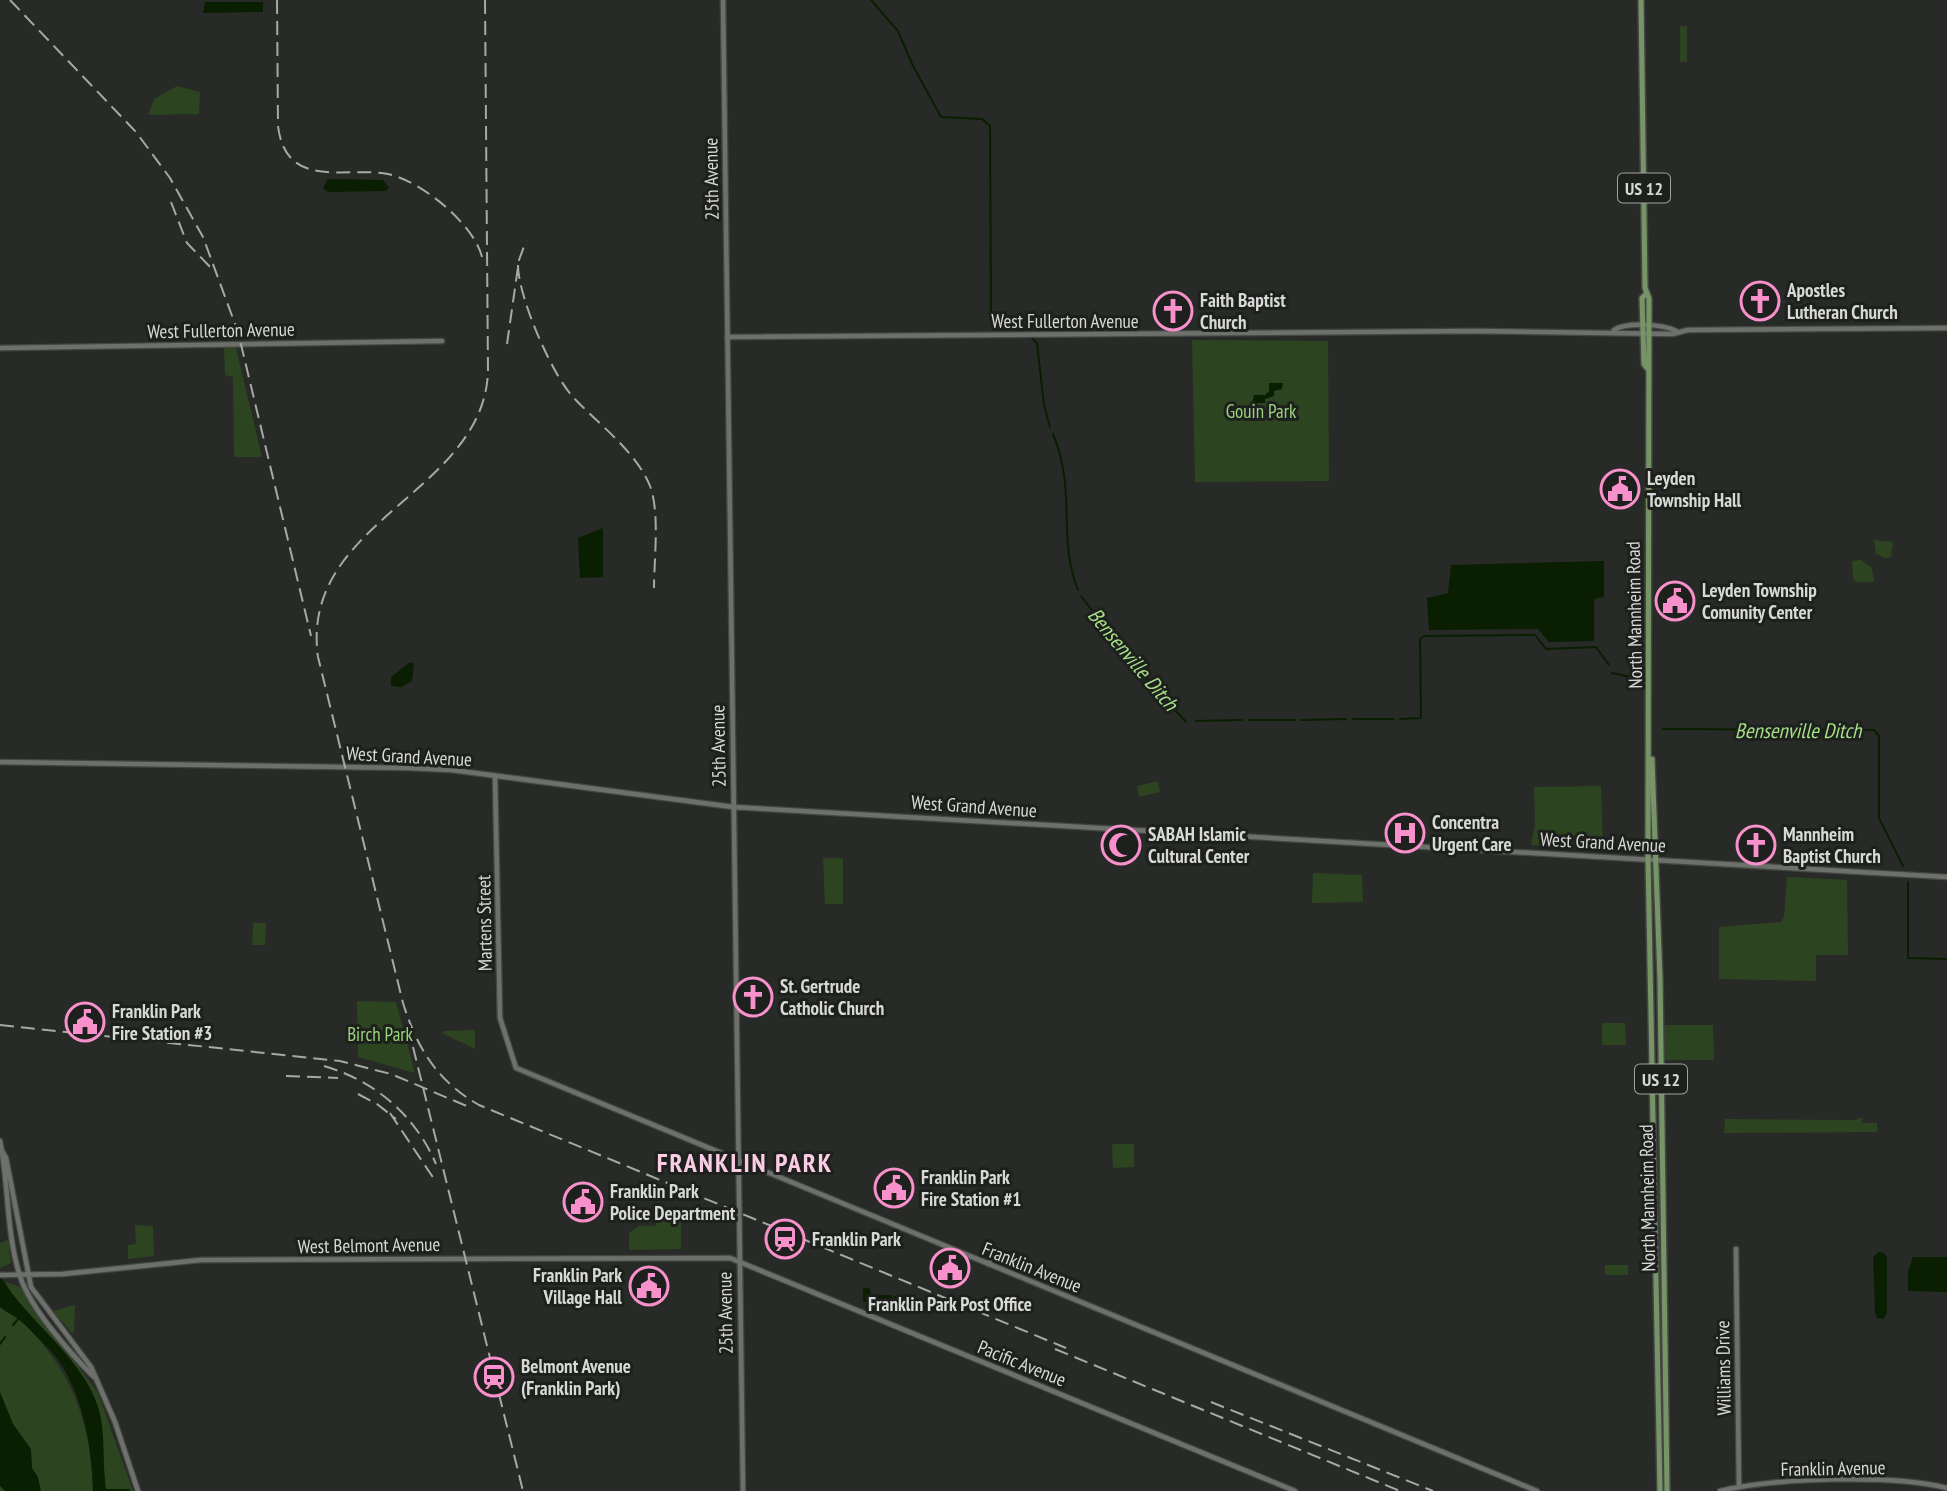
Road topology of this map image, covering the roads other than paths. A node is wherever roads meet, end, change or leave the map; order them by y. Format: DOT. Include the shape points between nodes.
graph roads {
  1 [pos="723,0"];
  2 [pos="1641,0"];
  3 [pos="1947,328"];
  4 [pos="1646,330"];
  5 [pos="727,337"];
  6 [pos="442,341"];
  7 [pos="0,348"];
  8 [pos="1650,736"];
  9 [pos="0,762"];
  10 [pos="495,776"];
  11 [pos="733,807"];
  12 [pos="1648,858"];
  13 [pos="1657,858"];
  14 [pos="1947,877"];
  15 [pos="516,1068"];
  16 [pos="0,1141"];
  17 [pos="2,1151"];
  18 [pos="737,1161"];
  19 [pos="1736,1248"];
  20 [pos="992,1255"];
  21 [pos="738,1260"];
  22 [pos="988,1264"];
  23 [pos="27,1274"];
  24 [pos="1,1275"];
  25 [pos="19,1275"];
  26 [pos="94,1377"];
  27 [pos="1739,1486"];
  28 [pos="1947,1488"];
  29 [pos="138,1491"];
  30 [pos="743,1491"];
  31 [pos="1295,1491"];
  32 [pos="1537,1491"];
  33 [pos="1660,1491"];
  34 [pos="1667,1491"];
  35 [pos="1720,1491"];
  1 -- 5 [label="main road, 25th Avenue"];
  2 -- 4 [label="main road, North Mannheim Road / US 12" via="1646,294 1642,298"];
  3 -- 4 [label="main road, West Fullerton Avenue"];
  4 -- 5 [label="main road, West Fullerton Avenue"];
  4 -- 8 [label="main road, North Mannheim Road / US 12"];
  5 -- 11 [label="main road, 25th Avenue"];
  6 -- 7 [label="main road, West Fullerton Avenue"];
  8 -- 12 [label="main road, North Mannheim Road / US 12"];
  8 -- 13 [label="main road, North Mannheim Road / US 12"];
  9 -- 10 [label="main road, West Grand Avenue" via="394,767"];
  10 -- 11 [label="main road, West Grand Avenue"];
  10 -- 15 [label="main road, Martens Street" via="500,1017"];
  11 -- 12 [label="main road, West Grand Avenue"];
  11 -- 18 [label="main road, 25th Avenue"];
  12 -- 13 [label="main road, West Grand Avenue"];
  12 -- 33 [label="main road, North Mannheim Road / US 12"];
  13 -- 14 [label="main road, West Grand Avenue"];
  13 -- 34 [label="main road, North Mannheim Road / US 12"];
  15 -- 18 [label="main road, Franklin Avenue"];
  16 -- 17 [label="main road"];
  17 -- 23 [label="main road"];
  17 -- 25 [label="main road"];
  18 -- 21 [label="main road, 25th Avenue"];
  18 -- 22 [label="main road, Franklin Avenue"];
  19 -- 27 [label="main road, Williams Drive"];
  20 -- 22 [label="main road"];
  21 -- 23 [label="main road, West Belmont Avenue" via="201,1260"];
  21 -- 30 [label="main road, 25th Avenue"];
  21 -- 31 [label="main road, Pacific Avenue"];
  22 -- 32 [label="main road, Franklin Avenue"];
  23 -- 25 [label="main road, West Belmont Avenue"];
  23 -- 26 [label="main road" via="39,1301 80,1350"];
  24 -- 25 [label="main road, West Belmont Avenue"];
  25 -- 26 [label="main road" via="33,1305"];
  26 -- 29 [label="main road"];
  27 -- 28 [label="main road, Franklin Avenue" via="1901,1481"];
  27 -- 35 [label="main road, Franklin Avenue"];
}
